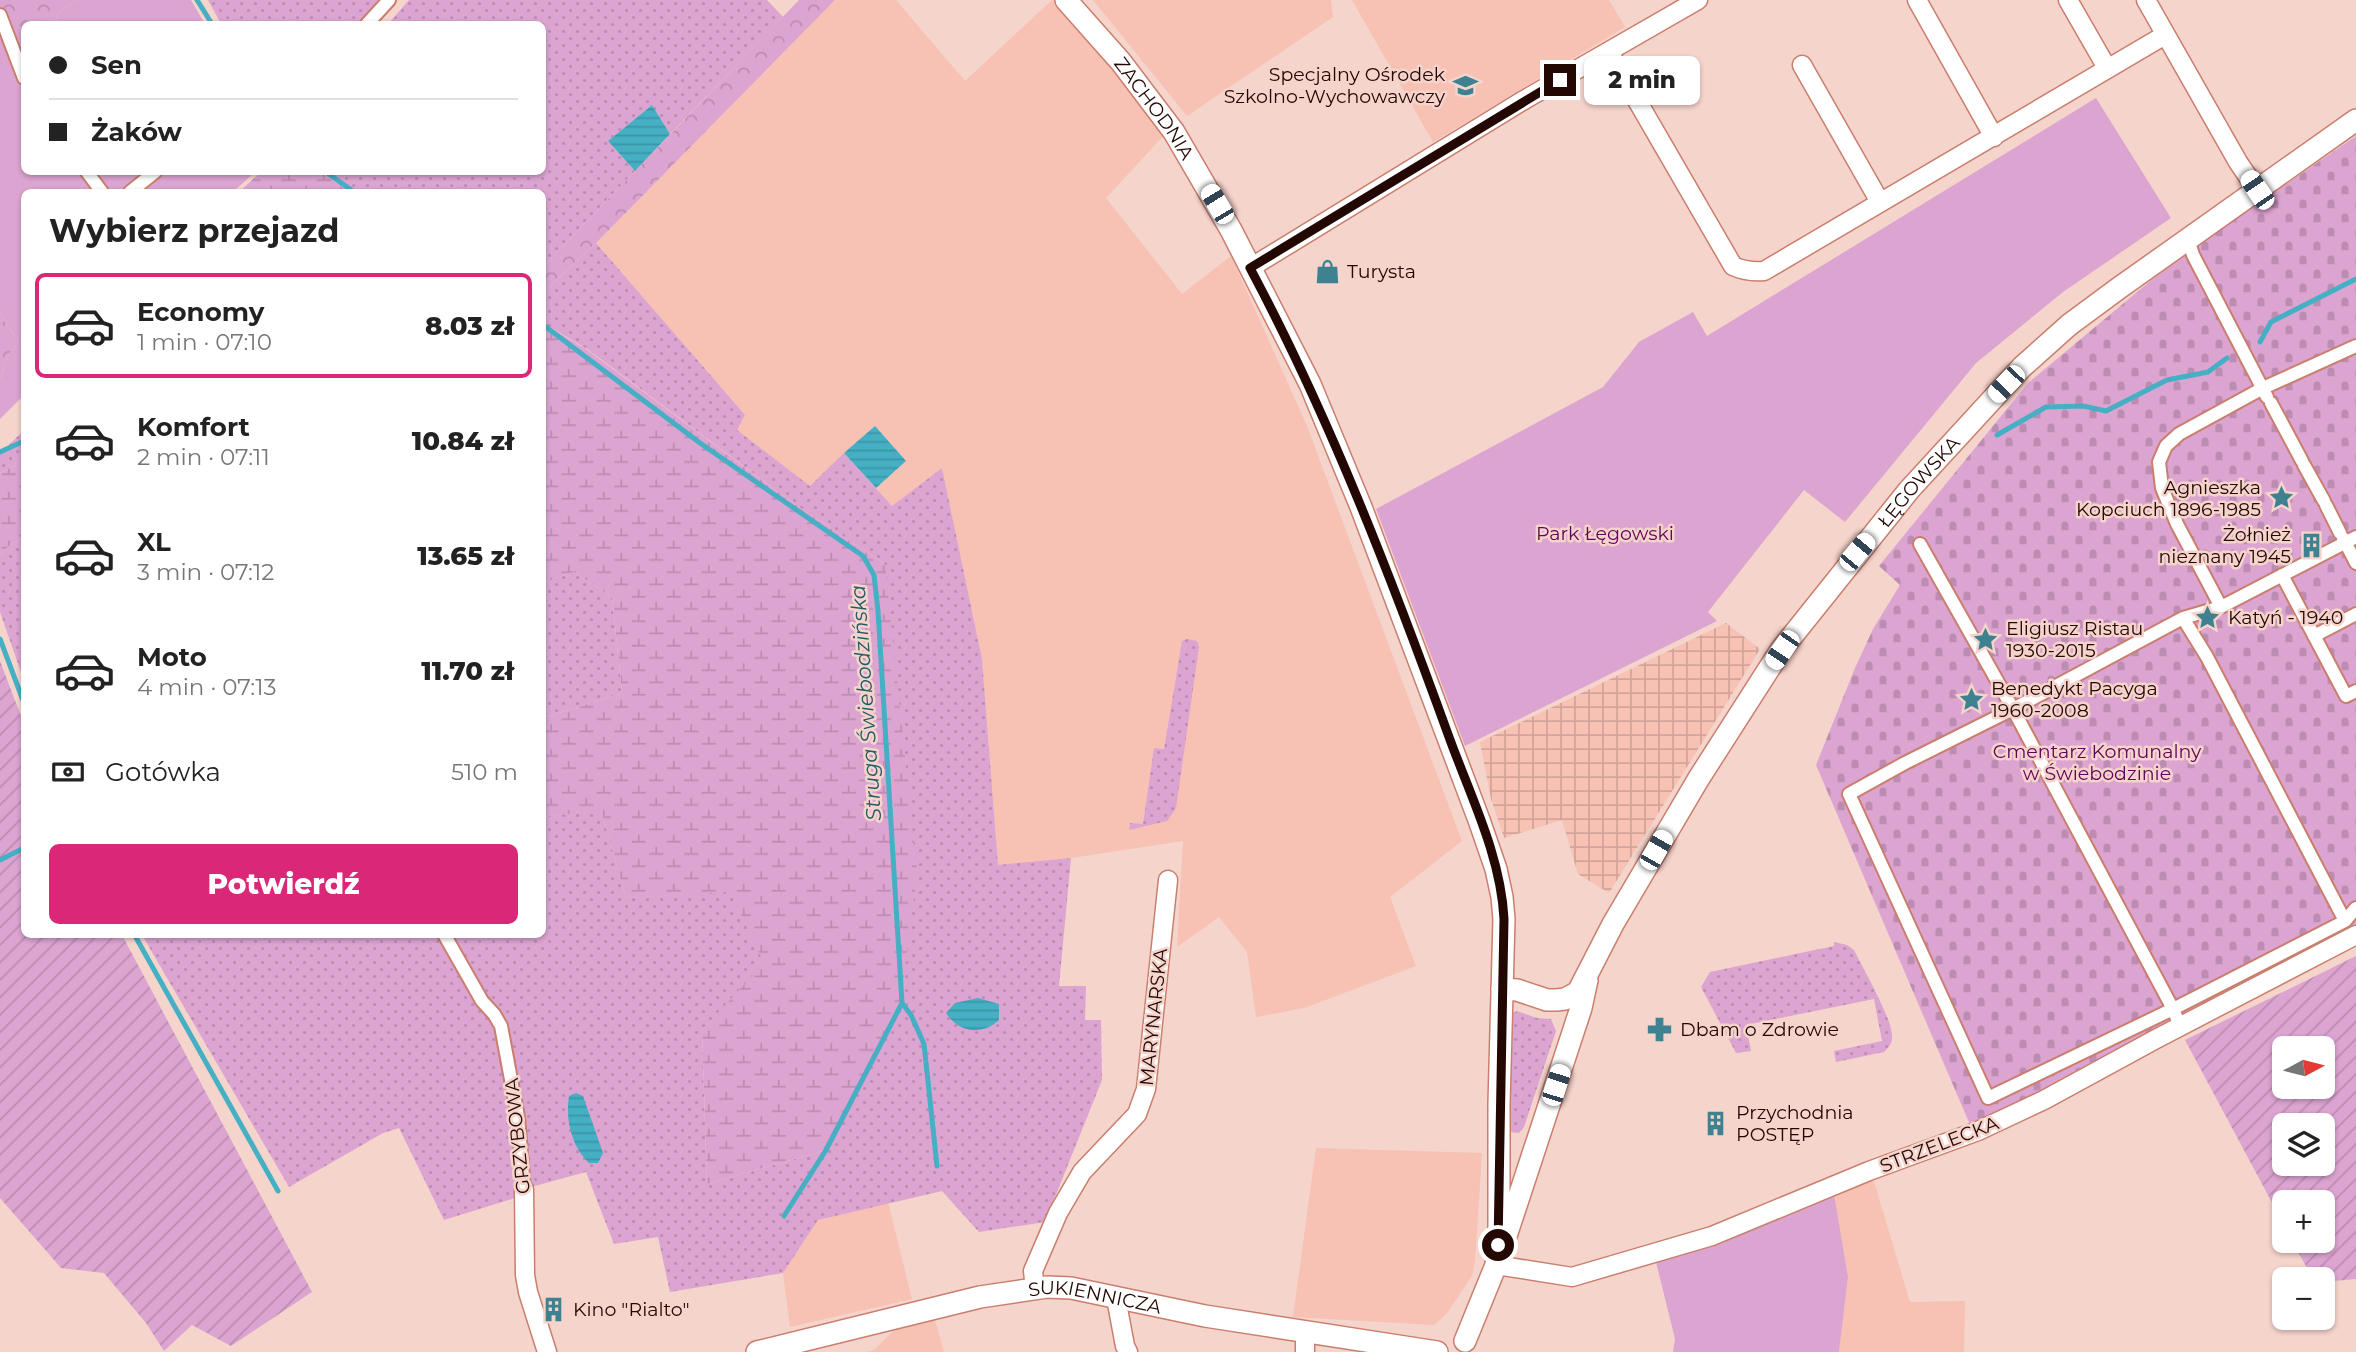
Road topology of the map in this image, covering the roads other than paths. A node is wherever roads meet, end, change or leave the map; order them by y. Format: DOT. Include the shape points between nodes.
graph roads {
  1 [pos="389,0"];
  2 [pos="1066,0"];
  3 [pos="1698,0"];
  4 [pos="1917,0"];
  5 [pos="2068,0"];
  6 [pos="2146,0"];
  7 [pos="0,15"];
  8 [pos="370,21"];
  9 [pos="2165,35"];
  10 [pos="1609,52"];
  11 [pos="1802,65"];
  12 [pos="2107,68"];
  13 [pos="21,70"];
  14 [pos="2356,120"];
  15 [pos="1994,137"];
  16 [pos="151,175"];
  17 [pos="135,189"];
  18 [pos="2257,190"];
  19 [pos="1880,202"];
  20 [pos="2188,239"];
  21 [pos="1250,268"];
  22 [pos="2356,346"];
  23 [pos="2267,396"];
  24 [pos="2346,537"];
  25 [pos="1920,544"];
  26 [pos="2356,563"];
  27 [pos="2282,575"];
  28 [pos="2221,607"];
  29 [pos="2356,614"];
  30 [pos="2183,618"];
  31 [pos="2314,636"];
  32 [pos="2356,691"];
  33 [pos="2013,709"];
  34 [pos="1168,880"];
  35 [pos="2356,908"];
  36 [pos="2351,928"];
  37 [pos="445,938"];
  38 [pos="1589,972"];
  39 [pos="1502,989"];
  40 [pos="2176,1018"];
  41 [pos="524,1189"];
  42 [pos="1496,1265"];
  43 [pos="1035,1288"];
  44 [pos="1116,1298"];
  45 [pos="1305,1342"];
  46 [pos="1471,1347"];
  47 [pos="547,1352"];
  48 [pos="757,1352"];
  49 [pos="1128,1352"];
  50 [pos="1437,1352"];
  51 [pos="1442,1352"];
  1 -- 8 [label="street"];
  2 -- 21 [label="street, ZACHODNIA" via="1174,132"];
  3 -- 10 [label="street"];
  4 -- 15 [label="street"];
  5 -- 12 [label="street"];
  6 -- 9 [label="street"];
  7 -- 13 [label="street"];
  9 -- 12 [label="street"];
  9 -- 18 [label="street"];
  10 -- 19 [label="street" via="1733,266 1764,271"];
  10 -- 21 [label="street"];
  11 -- 19 [label="street"];
  12 -- 15 [label="street"];
  14 -- 18 [label="street, ŁĘGOWSKA"];
  15 -- 19 [label="street"];
  16 -- 17 [label="street"];
  18 -- 20 [label="street, ŁĘGOWSKA"];
  20 -- 23 [label="street"];
  20 -- 38 [label="street, ŁĘGOWSKA" via="2069,325 2022,367 1857,552 1782,650 1714,752"];
  21 -- 39 [label="street, ZACHODNIA" via="1340,454 1491,853 1503,897"];
  22 -- 23 [label="street"];
  23 -- 24 [label="street"];
  23 -- 28 [label="street" via="2179,434 2166,446 2159,462 2162,488 2177,524"];
  24 -- 26 [label="street"];
  24 -- 27 [label="street"];
  25 -- 33 [label="street"];
  27 -- 28 [label="street"];
  27 -- 31 [label="street"];
  28 -- 30 [label="street"];
  29 -- 31 [label="street"];
  30 -- 33 [label="street"];
  30 -- 36 [label="street"];
  31 -- 32 [label="street" via="2346,696"];
  33 -- 40 [label="street"];
  33 -- 40 [label="street" via="1849,794 1988,1098"];
  34 -- 43 [label="street, MARYNARSKA" via="1146,1090 1137,1114 1082,1172 1058,1213 1033,1270"];
  35 -- 36 [label="street"];
  36 -- 40 [label="street, STRZELECKA"];
  37 -- 41 [label="street, GRZYBOWA" via="501,1026 518,1117"];
  38 -- 39 [label="street, ŁĘGOWSKA" via="1578,992 1565,999 1547,1000"];
  38 -- 42 [label="street, ZACHODNIA"];
  39 -- 42 [label="street, ZACHODNIA"];
  40 -- 42 [label="street, STRZELECKA" via="2044,1100 1978,1131 1712,1236 1572,1277"];
  41 -- 47 [label="street, GRZYBOWA" via="525,1275"];
  42 -- 46 [label="street, ZACHODNIA"];
  43 -- 44 [label="street, SUKIENNICZA" via="1071,1288"];
  43 -- 48 [label="street, SUKIENNICZA" via="980,1297"];
  44 -- 45 [label="street, SUKIENNICZA"];
  44 -- 49 [label="street"];
  45 -- 50 [label="street, SUKIENNICZA"];
  46 -- 51 [label="street" via="1451,1342"];
}
